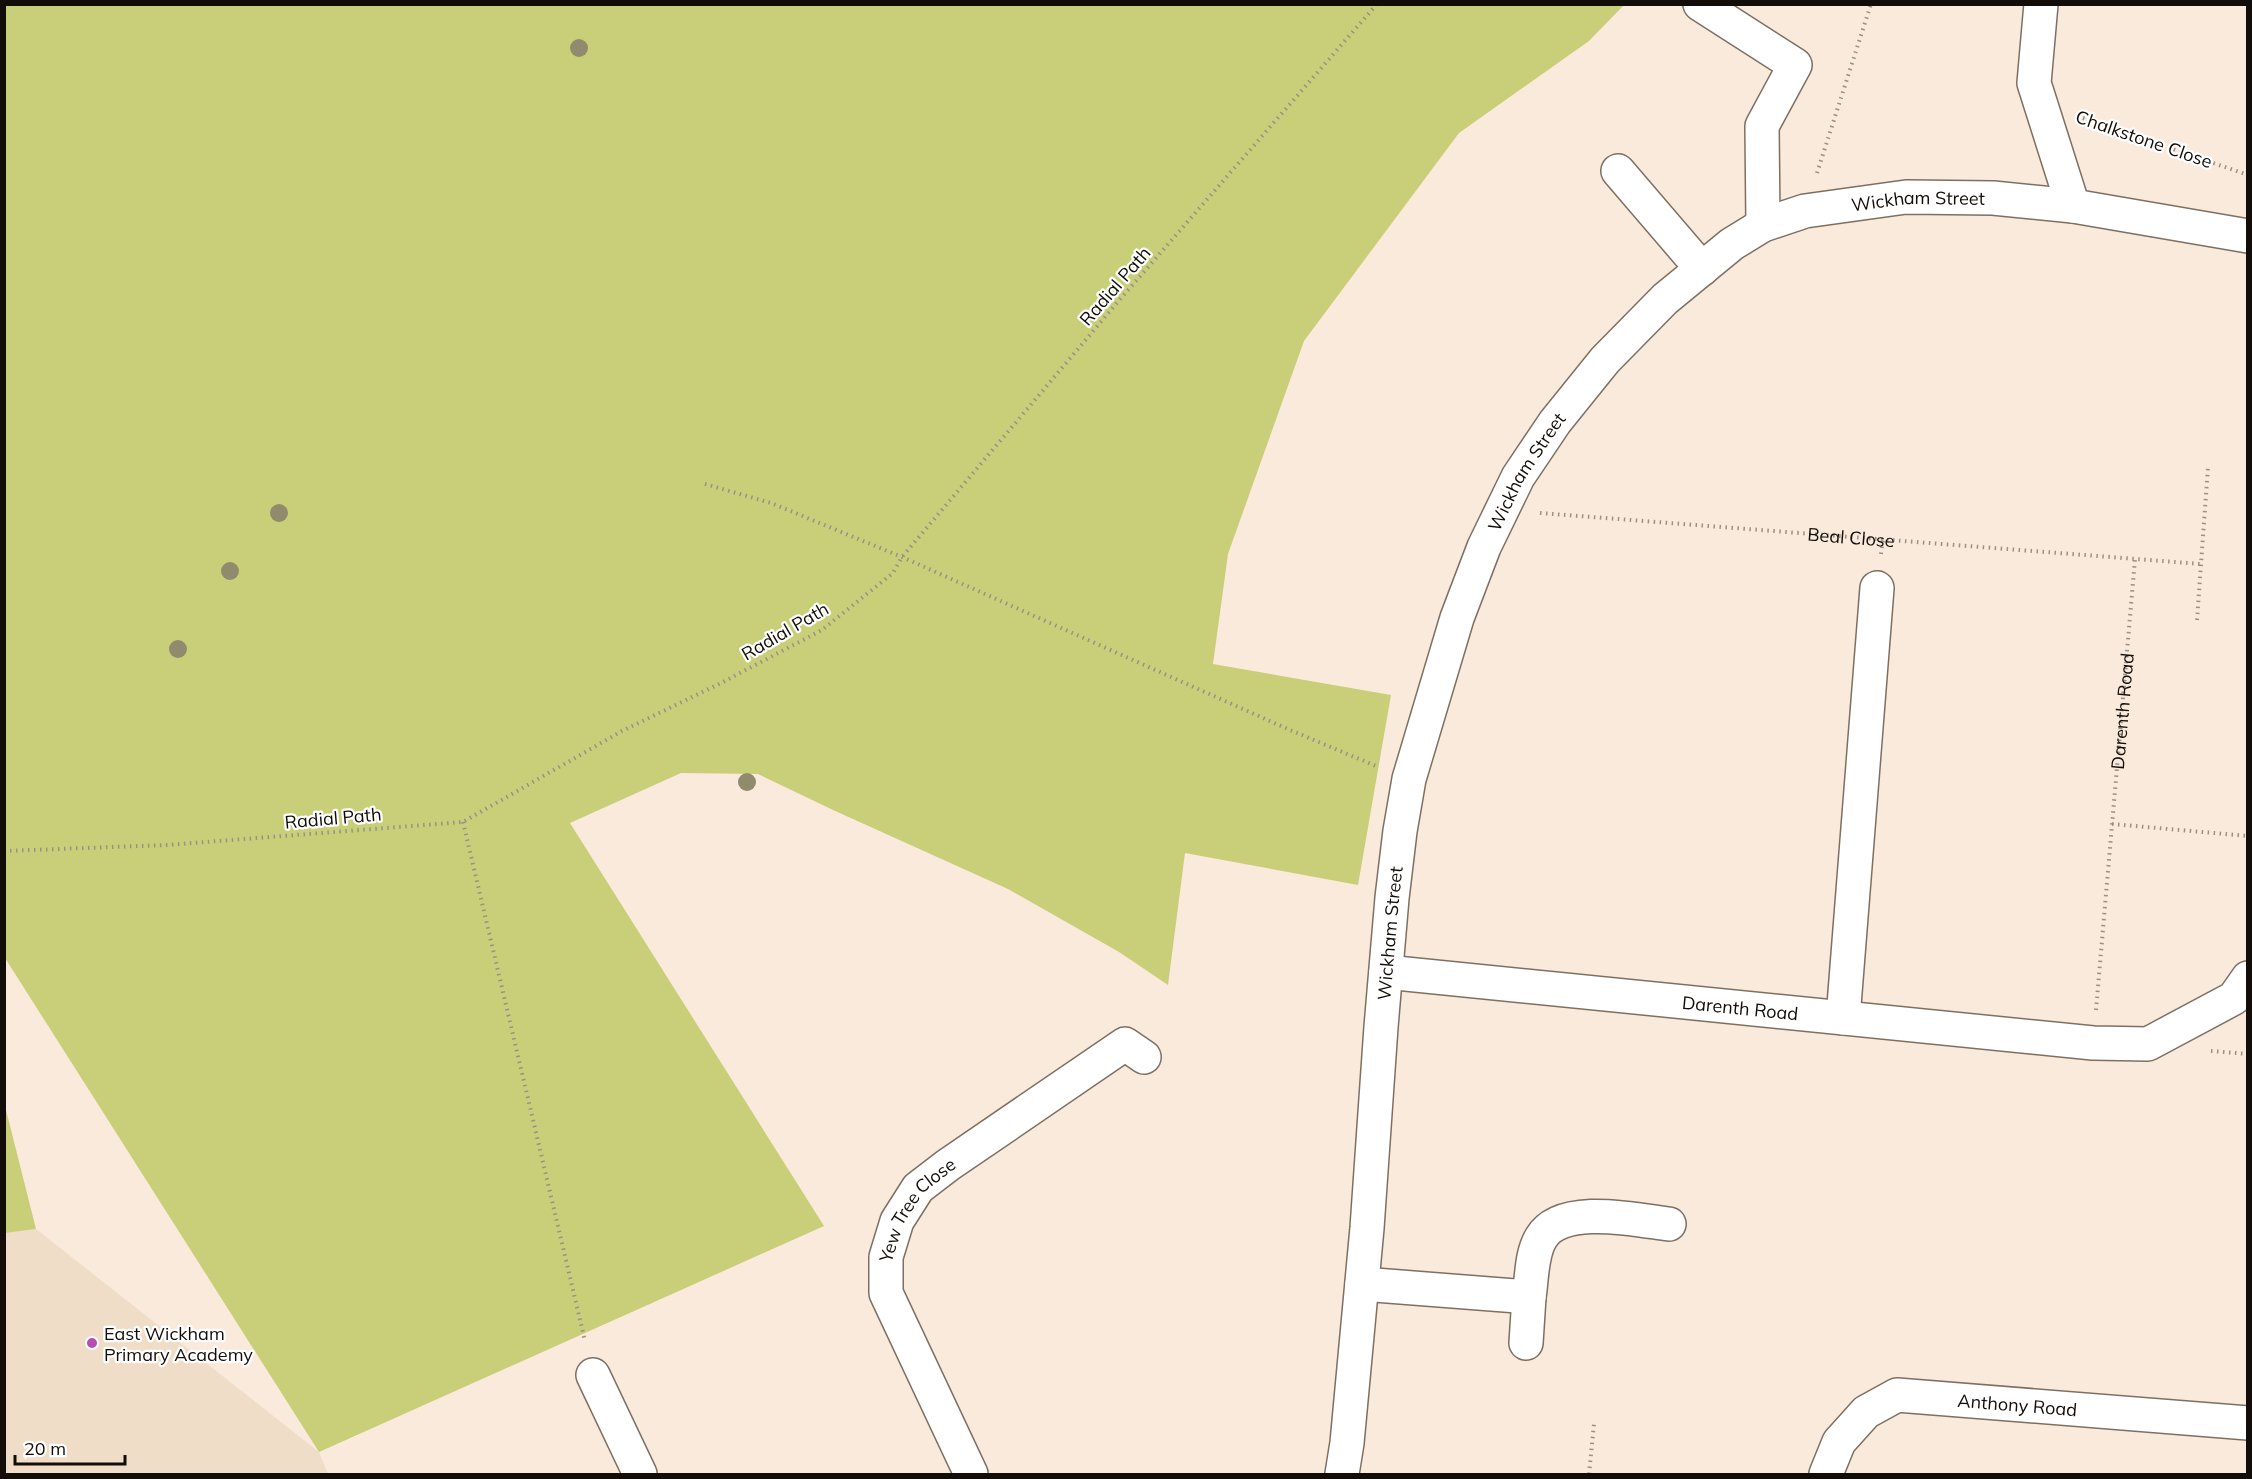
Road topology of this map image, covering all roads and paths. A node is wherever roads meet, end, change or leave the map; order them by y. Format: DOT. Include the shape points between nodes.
graph roads {
  1 [pos="1377,4"];
  2 [pos="1700,4"];
  3 [pos="1871,4"];
  4 [pos="2041,4"];
  5 [pos="2040,104"];
  6 [pos="1618,171"];
  7 [pos="2247,175"];
  8 [pos="2073,206"];
  9 [pos="1805,211"];
  10 [pos="1763,225"];
  11 [pos="2247,236"];
  12 [pos="1702,269"];
  13 [pos="2208,466"];
  14 [pos="705,484"];
  15 [pos="1501,510"];
  16 [pos="902,557"];
  17 [pos="2135,559"];
  18 [pos="2201,564"];
  19 [pos="1877,588"];
  20 [pos="2197,620"];
  21 [pos="1409,779"];
  22 [pos="463,822"];
  23 [pos="2112,824"];
  24 [pos="2247,836"];
  25 [pos="4,851"];
  26 [pos="1386,972"];
  27 [pos="2247,978"];
  28 [pos="1844,1017"];
  29 [pos="2093,1043"];
  30 [pos="1144,1057"];
  31 [pos="1669,1224"];
  32 [pos="1362,1284"];
  33 [pos="1529,1297"];
  34 [pos="1526,1343"];
  35 [pos="593,1375"];
  36 [pos="2247,1423"];
  37 [pos="1594,1424"];
  38 [pos="640,1474"];
  39 [pos="970,1474"];
  40 [pos="1342,1474"];
  41 [pos="1588,1474"];
  42 [pos="1826,1474"];
  1 -- 16 [label="path, Radial Path"];
  2 -- 10 [label="street" via="1795,65 1762,126"];
  3 -- 9 [label="path"];
  4 -- 5 [label="street, Chalkstone Close" via="2034,83"];
  5 -- 7 [label="path, Chalkstone Close"];
  5 -- 8 [label="street, Chalkstone Close"];
  6 -- 12 [label="street"];
  8 -- 9 [label="street, Wickham Street" via="1993,198 1906,197"];
  8 -- 11 [label="street, Wickham Street"];
  9 -- 10 [label="street, Wickham Street"];
  10 -- 12 [label="street, Wickham Street"];
  12 -- 15 [label="street, Wickham Street" via="1665,299 1605,360 1555,422"];
  13 -- 18 [label="path"];
  14 -- 16 [label="path" via="771,503"];
  15 -- 17 [label="path, Beal Close"];
  15 -- 21 [label="street, Wickham Street" via="1457,618"];
  16 -- 21 [label="path"];
  16 -- 22 [label="path, Radial Path" via="892,573 822,630 622,731"];
  17 -- 18 [label="path, Beal Close"];
  17 -- 23 [label="path, Darenth Road"];
  18 -- 20 [label="path"];
  19 -- 28 [label="street"];
  21 -- 26 [label="street, Wickham Street"];
  22 -- 25 [label="path, Radial Path" via="167,845"];
  22 -- 35 [label="path"];
  23 -- 24 [label="path"];
  23 -- 29 [label="path, Darenth Road"];
  26 -- 28 [label="street, Darenth Road"];
  26 -- 32 [label="street, Wickham Street"];
  27 -- 29 [label="street, Darenth Road" via="2234,998 2148,1044"];
  28 -- 29 [label="street, Darenth Road"];
  30 -- 39 [label="street, Yew Tree Close" via="1125,1044 933,1176 918,1188 897,1221 886,1257 886,1293"];
  31 -- 33 [label="street" via="1595,1217 1572,1218 1554,1225 1546,1230 1536,1249"];
  32 -- 33 [label="street"];
  32 -- 40 [label="street, Wickham Street"];
  33 -- 34 [label="street"];
  35 -- 38 [label="street"];
  36 -- 42 [label="street, Anthony Road" via="1897,1395 1866,1412 1839,1442"];
  37 -- 41 [label="path"];
}
